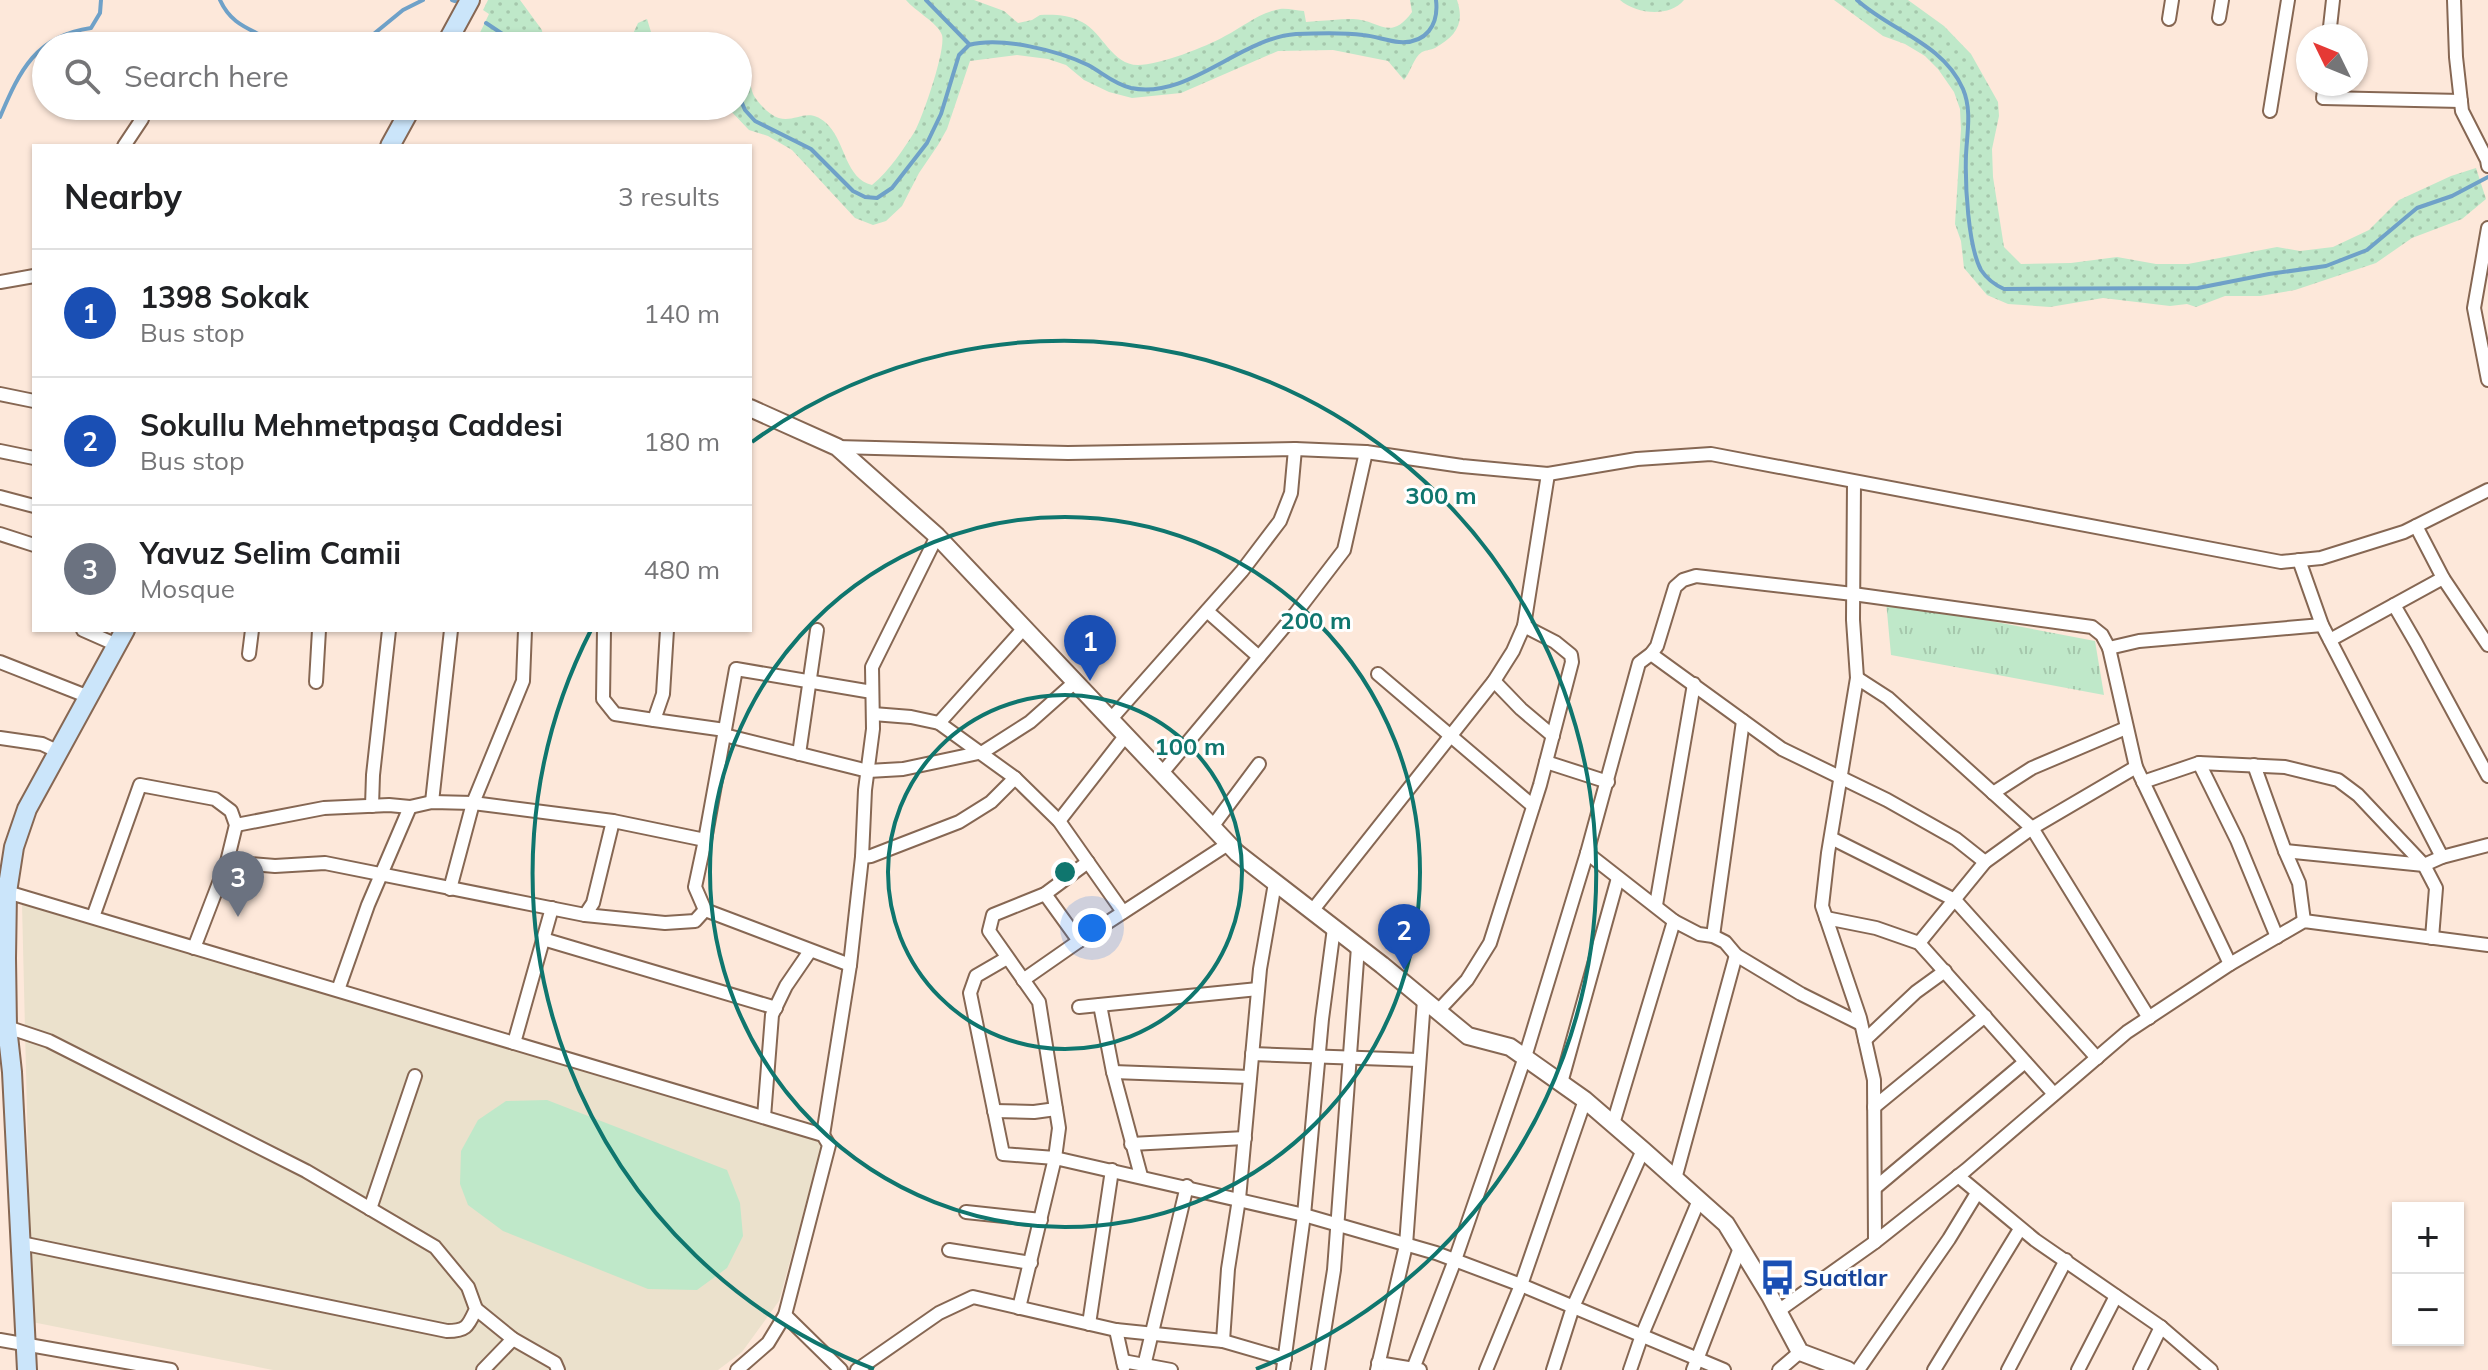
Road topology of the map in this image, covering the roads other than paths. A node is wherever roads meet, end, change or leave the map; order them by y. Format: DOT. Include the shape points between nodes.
graph roads {
  1 [pos="470,0"];
  2 [pos="2172,0"];
  3 [pos="2222,0"];
  4 [pos="2288,0"];
  5 [pos="2333,0"];
  6 [pos="2454,0"];
  7 [pos="2219,18"];
  8 [pos="2169,19"];
  9 [pos="2330,24"];
  10 [pos="453,32"];
  11 [pos="2323,96"];
  12 [pos="2461,101"];
  13 [pos="2270,111"];
  14 [pos="141,120"];
  15 [pos="404,120"];
  16 [pos="125,144"];
  17 [pos="391,144"];
  18 [pos="2487,160"];
  19 [pos="2488,166"];
  20 [pos="2488,228"];
  21 [pos="32,276"];
  22 [pos="0,282"];
  23 [pos="2488,380"];
  24 [pos="0,394"];
  25 [pos="32,401"];
  26 [pos="752,409"];
  27 [pos="837,447"];
  28 [pos="1295,449"];
  29 [pos="0,451"];
  30 [pos="1366,452"];
  31 [pos="32,458"];
  32 [pos="1548,474"];
  33 [pos="1854,483"];
  34 [pos="2488,490"];
  35 [pos="0,497"];
  36 [pos="32,505"];
  37 [pos="2416,526"];
  38 [pos="0,534"];
  39 [pos="937,536"];
  40 [pos="32,544"];
  41 [pos="2299,560"];
  42 [pos="2443,578"];
  43 [pos="1853,594"];
  44 [pos="2394,605"];
  45 [pos="1207,611"];
  46 [pos="2322,625"];
  47 [pos="1524,626"];
  48 [pos="1024,628"];
  49 [pos="817,630"];
  50 [pos="94,632"];
  51 [pos="252,632"];
  52 [pos="319,632"];
  53 [pos="389,632"];
  54 [pos="451,632"];
  55 [pos="525,632"];
  56 [pos="604,632"];
  57 [pos="667,632"];
  58 [pos="121,637"];
  59 [pos="2330,640"];
  60 [pos="2488,645"];
  61 [pos="2109,648"];
  62 [pos="249,654"];
  63 [pos="1651,654"];
  64 [pos="1259,657"];
  65 [pos="0,662"];
  66 [pos="1378,674"];
  67 [pos="1857,678"];
  68 [pos="810,681"];
  69 [pos="1494,681"];
  70 [pos="316,682"];
  71 [pos="1075,682"];
  72 [pos="1694,684"];
  73 [pos="872,692"];
  74 [pos="89,697"];
  75 [pos="873,714"];
  76 [pos="1111,719"];
  77 [pos="654,720"];
  78 [pos="1743,721"];
  79 [pos="939,723"];
  80 [pos="2126,728"];
  81 [pos="724,732"];
  82 [pos="1126,735"];
  83 [pos="1450,735"];
  84 [pos="1553,736"];
  85 [pos="0,738"];
  86 [pos="59,752"];
  87 [pos="983,752"];
  88 [pos="799,754"];
  89 [pos="1546,762"];
  90 [pos="2199,763"];
  91 [pos="1259,764"];
  92 [pos="2254,765"];
  93 [pos="2136,767"];
  94 [pos="868,771"];
  95 [pos="1162,773"];
  96 [pos="2488,776"];
  97 [pos="1015,778"];
  98 [pos="1840,778"];
  99 [pos="1608,782"];
  100 [pos="2143,782"];
  101 [pos="1993,793"];
  102 [pos="432,802"];
  103 [pos="473,803"];
  104 [pos="372,806"];
  105 [pos="1533,806"];
  106 [pos="410,807"];
  107 [pos="613,821"];
  108 [pos="1059,821"];
  109 [pos="236,825"];
  110 [pos="1212,827"];
  111 [pos="2032,828"];
  112 [pos="1831,838"];
  113 [pos="705,840"];
  114 [pos="1228,844"];
  115 [pos="2488,845"];
  116 [pos="2285,851"];
  117 [pos="1587,853"];
  118 [pos="862,857"];
  119 [pos="2442,857"];
  120 [pos="227,862"];
  121 [pos="1088,862"];
  122 [pos="1985,862"];
  123 [pos="2424,865"];
  124 [pos="382,875"];
  125 [pos="1618,878"];
  126 [pos="1275,883"];
  127 [pos="450,889"];
  128 [pos="7,892"];
  129 [pos="1045,894"];
  130 [pos="1955,900"];
  131 [pos="1656,905"];
  132 [pos="552,908"];
  133 [pos="705,910"];
  134 [pos="1312,911"];
  135 [pos="1123,912"];
  136 [pos="585,915"];
  137 [pos="93,917"];
  138 [pos="1826,918"];
  139 [pos="1674,921"];
  140 [pos="2304,921"];
  141 [pos="1334,928"];
  142 [pos="4,934"];
  143 [pos="1713,936"];
  144 [pos="2277,937"];
  145 [pos="2432,938"];
  146 [pos="543,939"];
  147 [pos="1079,941"];
  148 [pos="1919,943"];
  149 [pos="2488,945"];
  150 [pos="1358,947"];
  151 [pos="194,948"];
  152 [pos="810,951"];
  153 [pos="1736,955"];
  154 [pos="1007,958"];
  155 [pos="2230,964"];
  156 [pos="850,965"];
  157 [pos="1945,971"];
  158 [pos="4,980"];
  159 [pos="1023,980"];
  160 [pos="1258,989"];
  161 [pos="338,990"];
  162 [pos="1424,1000"];
  163 [pos="1100,1005"];
  164 [pos="1079,1007"];
  165 [pos="776,1008"];
  166 [pos="1438,1011"];
  167 [pos="1985,1016"];
  168 [pos="2149,1018"];
  169 [pos="1861,1024"];
  170 [pos="7,1027"];
  171 [pos="1865,1040"];
  172 [pos="514,1043"];
  173 [pos="1252,1054"];
  174 [pos="1525,1057"];
  175 [pos="1318,1058"];
  176 [pos="2097,1058"];
  177 [pos="1350,1059"];
  178 [pos="1418,1060"];
  179 [pos="2025,1062"];
  180 [pos="6,1072"];
  181 [pos="1113,1072"];
  182 [pos="415,1076"];
  183 [pos="1250,1077"];
  184 [pos="1561,1083"];
  185 [pos="2054,1094"];
  186 [pos="1585,1100"];
  187 [pos="1874,1107"];
  188 [pos="1056,1109"];
  189 [pos="994,1111"];
  190 [pos="764,1117"];
  191 [pos="1613,1124"];
  192 [pos="823,1135"];
  193 [pos="8,1136"];
  194 [pos="1245,1138"];
  195 [pos="1131,1144"];
  196 [pos="1643,1150"];
  197 [pos="1055,1158"];
  198 [pos="1112,1170"];
  199 [pos="1141,1176"];
  200 [pos="1958,1176"];
  201 [pos="1675,1179"];
  202 [pos="1187,1186"];
  203 [pos="1875,1188"];
  204 [pos="1977,1193"];
  205 [pos="1239,1199"];
  206 [pos="1699,1200"];
  207 [pos="370,1209"];
  208 [pos="966,1212"];
  209 [pos="1304,1215"];
  210 [pos="1041,1220"];
  211 [pos="1337,1226"];
  212 [pos="2020,1229"];
  213 [pos="1875,1242"];
  214 [pos="21,1243"];
  215 [pos="1406,1245"];
  216 [pos="1740,1248"];
  217 [pos="949,1250"];
  218 [pos="1455,1260"];
  219 [pos="2066,1260"];
  220 [pos="1031,1263"];
  221 [pos="1521,1285"];
  222 [pos="2116,1296"];
  223 [pos="1573,1307"];
  224 [pos="1019,1308"];
  225 [pos="476,1309"];
  226 [pos="1778,1311"];
  227 [pos="785,1315"];
  228 [pos="1089,1324"];
  229 [pos="2161,1327"];
  230 [pos="1116,1330"];
  231 [pos="1152,1333"];
  232 [pos="1642,1335"];
  233 [pos="513,1339"];
  234 [pos="0,1340"];
  235 [pos="1223,1341"];
  236 [pos="25,1343"];
  237 [pos="1800,1352"];
  238 [pos="1284,1364"];
  239 [pos="1695,1364"];
  240 [pos="1822,1365"];
  241 [pos="1124,1366"];
  242 [pos="1144,1366"];
  243 [pos="1377,1367"];
  244 [pos="1417,1369"];
  245 [pos="1719,1369"];
  246 [pos="27,1370"];
  247 [pos="171,1370"];
  248 [pos="483,1370"];
  249 [pos="558,1370"];
  250 [pos="737,1370"];
  251 [pos="841,1370"];
  252 [pos="857,1370"];
  253 [pos="1171,1370"];
  254 [pos="1318,1370"];
  255 [pos="1486,1370"];
  256 [pos="1553,1370"];
  257 [pos="1630,1370"];
  258 [pos="1779,1370"];
  259 [pos="1848,1370"];
  260 [pos="1858,1370"];
  261 [pos="1934,1370"];
  262 [pos="2008,1370"];
  263 [pos="2078,1370"];
  264 [pos="2140,1370"];
  265 [pos="2211,1370"];
  1 -- 10 [label="main road"];
  2 -- 8 [label="street"];
  3 -- 7 [label="street"];
  4 -- 13 [label="street"];
  5 -- 9 [label="street"];
  6 -- 12 [label="street"];
  11 -- 12 [label="street"];
  12 -- 18 [label="street"];
  14 -- 16 [label="street"];
  15 -- 17 [label="main road"];
  18 -- 19 [label="street"];
  20 -- 23 [label="street" via="2474,308"];
  21 -- 22 [label="street"];
  24 -- 25 [label="street"];
  26 -- 27 [label="street"];
  27 -- 28 [label="street" via="1068,453"];
  27 -- 39 [label="street"];
  28 -- 30 [label="street"];
  28 -- 45 [label="street" via="1291,493 1280,521"];
  29 -- 31 [label="street"];
  30 -- 32 [label="street"];
  30 -- 64 [label="street" via="1344,550"];
  32 -- 33 [label="street" via="1637,459 1711,454"];
  32 -- 47 [label="street"];
  33 -- 41 [label="street" via="2281,562"];
  33 -- 43 [label="street"];
  34 -- 37 [label="street"];
  35 -- 36 [label="street"];
  37 -- 41 [label="street" via="2321,558"];
  37 -- 42 [label="street"];
  38 -- 40 [label="street"];
  39 -- 48 [label="street"];
  39 -- 73 [label="street" via="872,667"];
  41 -- 46 [label="street"];
  42 -- 44 [label="street"];
  42 -- 60 [label="street"];
  43 -- 61 [label="street" via="2092,627"];
  43 -- 63 [label="street" via="1690,577 1675,587"];
  43 -- 67 [label="street"];
  44 -- 59 [label="street"];
  44 -- 96 [label="street"];
  45 -- 64 [label="street"];
  45 -- 76 [label="street"];
  46 -- 59 [label="street"];
  46 -- 61 [label="street"];
  47 -- 69 [label="street"];
  47 -- 84 [label="street" via="1571,655"];
  48 -- 71 [label="street"];
  48 -- 79 [label="street"];
  49 -- 68 [label="street"];
  50 -- 58 [label="street"];
  51 -- 62 [label="street"];
  52 -- 70 [label="street"];
  53 -- 104 [label="street"];
  54 -- 102 [label="street"];
  55 -- 103 [label="street" via="523,681"];
  56 -- 77 [label="street" via="603,699 615,714"];
  57 -- 77 [label="street" via="663,694"];
  58 -- 74 [label="main road"];
  59 -- 119 [label="street"];
  61 -- 80 [label="street"];
  63 -- 72 [label="street"];
  63 -- 99 [label="street" via="1639,663"];
  64 -- 95 [label="street"];
  65 -- 74 [label="street"];
  66 -- 83 [label="street"];
  67 -- 98 [label="street"];
  67 -- 101 [label="street" via="1888,698"];
  68 -- 73 [label="street"];
  68 -- 81 [label="street" via="736,669"];
  68 -- 88 [label="street"];
  69 -- 83 [label="street"];
  69 -- 84 [label="street"];
  71 -- 76 [label="street"];
  71 -- 87 [label="street" via="1030,722"];
  72 -- 78 [label="street"];
  72 -- 131 [label="street"];
  73 -- 75 [label="street"];
  74 -- 86 [label="main road"];
  75 -- 79 [label="street"];
  75 -- 94 [label="street"];
  76 -- 82 [label="street"];
  77 -- 81 [label="street"];
  78 -- 98 [label="street" via="1782,749"];
  78 -- 143 [label="street"];
  79 -- 87 [label="street"];
  80 -- 93 [label="street"];
  80 -- 101 [label="street" via="2032,768"];
  81 -- 88 [label="street"];
  81 -- 113 [label="street"];
  82 -- 95 [label="street"];
  82 -- 108 [label="street"];
  83 -- 105 [label="street"];
  83 -- 134 [label="street"];
  84 -- 89 [label="street"];
  85 -- 86 [label="street"];
  86 -- 128 [label="main road" via="27,809"];
  87 -- 94 [label="street"];
  87 -- 97 [label="street"];
  88 -- 94 [label="street"];
  89 -- 99 [label="street"];
  89 -- 105 [label="street"];
  90 -- 92 [label="street"];
  90 -- 100 [label="street"];
  90 -- 144 [label="street"];
  91 -- 110 [label="street"];
  92 -- 116 [label="street"];
  92 -- 123 [label="street" via="2338,780"];
  93 -- 100 [label="street"];
  93 -- 111 [label="street"];
  94 -- 118 [label="street"];
  95 -- 110 [label="street"];
  97 -- 108 [label="street"];
  97 -- 118 [label="street" via="991,802 959,822"];
  98 -- 112 [label="street"];
  98 -- 122 [label="street" via="1956,839"];
  99 -- 117 [label="street"];
  100 -- 155 [label="street"];
  101 -- 111 [label="street"];
  102 -- 103 [label="street"];
  102 -- 106 [label="street"];
  103 -- 107 [label="street"];
  103 -- 127 [label="street"];
  104 -- 106 [label="street"];
  104 -- 109 [label="street" via="324,808"];
  105 -- 166 [label="street" via="1490,943 1467,980"];
  106 -- 124 [label="street"];
  107 -- 113 [label="street"];
  107 -- 136 [label="street" via="593,903"];
  108 -- 121 [label="street"];
  109 -- 120 [label="street"];
  109 -- 137 [label="street" via="231,811 215,799 140,785"];
  110 -- 114 [label="street"];
  111 -- 122 [label="street"];
  111 -- 168 [label="street"];
  112 -- 130 [label="street"];
  112 -- 138 [label="street" via="1822,906"];
  113 -- 133 [label="street" via="695,887"];
  114 -- 126 [label="street"];
  114 -- 135 [label="street"];
  115 -- 119 [label="street"];
  116 -- 123 [label="street"];
  116 -- 140 [label="street" via="2299,883"];
  117 -- 125 [label="street"];
  117 -- 174 [label="street"];
  118 -- 156 [label="street"];
  119 -- 123 [label="street"];
  120 -- 124 [label="street" via="325,863"];
  120 -- 151 [label="street"];
  121 -- 129 [label="street"];
  121 -- 135 [label="street"];
  122 -- 130 [label="street"];
  123 -- 145 [label="street" via="2436,888"];
  124 -- 127 [label="street"];
  124 -- 161 [label="street"];
  125 -- 131 [label="street"];
  125 -- 184 [label="street"];
  126 -- 134 [label="street"];
  126 -- 160 [label="street"];
  127 -- 132 [label="street"];
  128 -- 137 [label="street"];
  128 -- 142 [label="main road"];
  129 -- 147 [label="street"];
  129 -- 154 [label="street" via="993,915 989,931"];
  130 -- 148 [label="street"];
  130 -- 176 [label="street"];
  131 -- 139 [label="street"];
  132 -- 136 [label="street"];
  132 -- 146 [label="street"];
  133 -- 136 [label="street" via="695,921 665,923"];
  133 -- 152 [label="street"];
  134 -- 141 [label="street"];
  135 -- 147 [label="street"];
  137 -- 151 [label="street"];
  138 -- 148 [label="street"];
  138 -- 169 [label="street"];
  139 -- 143 [label="street"];
  139 -- 191 [label="street"];
  140 -- 144 [label="street"];
  140 -- 145 [label="street"];
  141 -- 150 [label="street"];
  141 -- 175 [label="street"];
  142 -- 158 [label="main road"];
  143 -- 153 [label="street"];
  144 -- 155 [label="street"];
  145 -- 149 [label="street"];
  146 -- 165 [label="street"];
  146 -- 172 [label="street"];
  147 -- 159 [label="street"];
  148 -- 157 [label="street"];
  150 -- 162 [label="street"];
  150 -- 177 [label="street"];
  151 -- 161 [label="street"];
  152 -- 156 [label="street"];
  152 -- 165 [label="street"];
  153 -- 169 [label="street"];
  153 -- 201 [label="street"];
  154 -- 159 [label="street"];
  154 -- 189 [label="street" via="976,976 970,993"];
  155 -- 168 [label="street"];
  156 -- 192 [label="street"];
  157 -- 167 [label="street"];
  157 -- 171 [label="street"];
  158 -- 170 [label="main road"];
  159 -- 188 [label="street" via="1039,1002"];
  160 -- 163 [label="street"];
  160 -- 173 [label="street"];
  161 -- 172 [label="street"];
  162 -- 166 [label="street"];
  162 -- 178 [label="street"];
  163 -- 164 [label="street"];
  163 -- 181 [label="street"];
  165 -- 190 [label="street"];
  166 -- 174 [label="street" via="1468,1036 1510,1047"];
  167 -- 179 [label="street"];
  167 -- 187 [label="street"];
  168 -- 176 [label="street"];
  169 -- 171 [label="street"];
  170 -- 180 [label="main road"];
  170 -- 207 [label="street" via="63,1048"];
  171 -- 187 [label="street"];
  172 -- 190 [label="street"];
  173 -- 175 [label="street"];
  173 -- 183 [label="street"];
  174 -- 184 [label="street"];
  174 -- 218 [label="street"];
  175 -- 177 [label="street"];
  175 -- 209 [label="street"];
  176 -- 185 [label="street"];
  177 -- 178 [label="street"];
  177 -- 211 [label="street"];
  178 -- 215 [label="street"];
  179 -- 185 [label="street"];
  179 -- 203 [label="street"];
  180 -- 193 [label="main road"];
  181 -- 183 [label="street"];
  181 -- 195 [label="street"];
  182 -- 207 [label="street"];
  183 -- 194 [label="street"];
  184 -- 186 [label="street"];
  185 -- 200 [label="street"];
  186 -- 191 [label="street"];
  186 -- 221 [label="street"];
  187 -- 203 [label="street"];
  188 -- 189 [label="street"];
  188 -- 197 [label="street"];
  189 -- 197 [label="street" via="1003,1154"];
  190 -- 192 [label="street"];
  191 -- 196 [label="street"];
  192 -- 227 [label="street" via="829,1145"];
  193 -- 214 [label="main road"];
  194 -- 195 [label="street"];
  194 -- 205 [label="street"];
  195 -- 199 [label="street"];
  196 -- 201 [label="street"];
  196 -- 223 [label="street"];
  197 -- 198 [label="street"];
  197 -- 210 [label="street"];
  198 -- 199 [label="street"];
  198 -- 228 [label="street"];
  199 -- 202 [label="street"];
  200 -- 204 [label="street"];
  200 -- 213 [label="street"];
  201 -- 206 [label="street"];
  202 -- 205 [label="street"];
  202 -- 231 [label="street"];
  203 -- 213 [label="street"];
  204 -- 212 [label="street"];
  204 -- 260 [label="street"];
  205 -- 209 [label="street"];
  205 -- 235 [label="street"];
  206 -- 216 [label="street" via="1726,1224"];
  206 -- 232 [label="street"];
  207 -- 225 [label="street" via="435,1247 468,1287"];
  208 -- 210 [label="street"];
  209 -- 211 [label="street"];
  209 -- 238 [label="street"];
  210 -- 220 [label="street"];
  211 -- 215 [label="street"];
  211 -- 254 [label="street"];
  212 -- 219 [label="street"];
  212 -- 261 [label="street"];
  213 -- 226 [label="street"];
  214 -- 225 [label="street" via="447,1331 468,1325"];
  214 -- 236 [label="main road"];
  215 -- 218 [label="street"];
  215 -- 243 [label="street"];
  216 -- 226 [label="street"];
  216 -- 239 [label="street"];
  217 -- 220 [label="street"];
  218 -- 221 [label="street"];
  218 -- 244 [label="street"];
  219 -- 222 [label="street"];
  219 -- 262 [label="street"];
  220 -- 224 [label="street"];
  221 -- 223 [label="street"];
  221 -- 255 [label="street"];
  222 -- 229 [label="street"];
  222 -- 263 [label="street"];
  223 -- 232 [label="street"];
  223 -- 256 [label="street"];
  224 -- 228 [label="street"];
  224 -- 252 [label="street" via="973,1297 939,1313"];
  225 -- 233 [label="street"];
  226 -- 237 [label="street"];
  227 -- 250 [label="street" via="768,1343"];
  227 -- 251 [label="street"];
  228 -- 230 [label="street"];
  229 -- 264 [label="street"];
  229 -- 265 [label="street"];
  230 -- 231 [label="street"];
  230 -- 241 [label="street"];
  231 -- 235 [label="street"];
  231 -- 242 [label="street"];
  232 -- 239 [label="street"];
  232 -- 257 [label="street"];
  233 -- 248 [label="street"];
  233 -- 249 [label="street" via="555,1363"];
  234 -- 236 [label="street"];
  235 -- 238 [label="street"];
  236 -- 246 [label="main road"];
  236 -- 247 [label="street"];
  237 -- 240 [label="street"];
  237 -- 258 [label="street"];
  239 -- 245 [label="street"];
  240 -- 259 [label="street"];
  241 -- 242 [label="street"];
  242 -- 253 [label="street"];
  243 -- 244 [label="street"];
}
